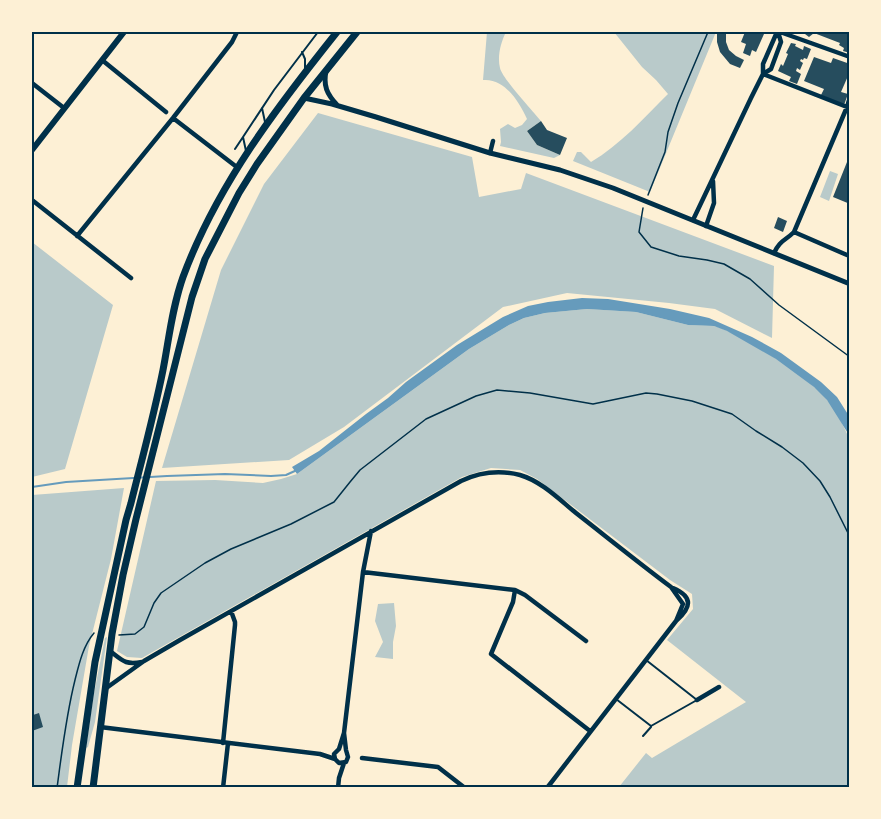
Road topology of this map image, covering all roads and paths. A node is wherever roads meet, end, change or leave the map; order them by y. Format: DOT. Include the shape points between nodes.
graph roads {
  1 [pos="124,32"];
  2 [pos="237,32"];
  3 [pos="318,32"];
  4 [pos="338,32"];
  5 [pos="357,32"];
  6 [pos="708,32"];
  7 [pos="778,32"];
  8 [pos="302,52"];
  9 [pos="849,57"];
  10 [pos="102,60"];
  11 [pos="326,69"];
  12 [pos="304,72"];
  13 [pos="763,74"];
  14 [pos="32,83"];
  15 [pos="291,90"];
  16 [pos="849,96"];
  17 [pos="304,98"];
  18 [pos="338,106"];
  19 [pos="847,107"];
  20 [pos="64,108"];
  21 [pos="261,108"];
  22 [pos="166,112"];
  23 [pos="173,118"];
  24 [pos="266,125"];
  25 [pos="243,137"];
  26 [pos="493,141"];
  27 [pos="235,149"];
  28 [pos="32,150"];
  29 [pos="490,153"];
  30 [pos="246,154"];
  31 [pos="238,168"];
  32 [pos="713,178"];
  33 [pos="648,195"];
  34 [pos="32,200"];
  35 [pos="641,217"];
  36 [pos="693,220"];
  37 [pos="706,226"];
  38 [pos="794,232"];
  39 [pos="77,236"];
  40 [pos="774,253"];
  41 [pos="847,255"];
  42 [pos="131,278"];
  43 [pos="849,284"];
  44 [pos="849,357"];
  45 [pos="371,531"];
  46 [pos="849,537"];
  47 [pos="363,572"];
  48 [pos="671,587"];
  49 [pos="514,590"];
  50 [pos="231,611"];
  51 [pos="676,621"];
  52 [pos="101,633"];
  53 [pos="112,634"];
  54 [pos="586,641"];
  55 [pos="110,651"];
  56 [pos="646,660"];
  57 [pos="144,661"];
  58 [pos="719,687"];
  59 [pos="105,689"];
  60 [pos="616,699"];
  61 [pos="698,700"];
  62 [pos="651,726"];
  63 [pos="100,727"];
  64 [pos="590,731"];
  65 [pos="344,733"];
  66 [pos="643,736"];
  67 [pos="225,743"];
  68 [pos="337,750"];
  69 [pos="346,750"];
  70 [pos="320,753"];
  71 [pos="362,758"];
  72 [pos="336,761"];
  73 [pos="344,763"];
  74 [pos="339,778"];
  75 [pos="57,788"];
  76 [pos="76,788"];
  77 [pos="93,788"];
  78 [pos="223,788"];
  79 [pos="338,788"];
  80 [pos="465,788"];
  81 [pos="547,788"];
  1 -- 10 [label="main road"];
  2 -- 23 [label="street"];
  3 -- 8 [label="lane"];
  4 -- 12 [label="main road"];
  5 -- 11 [label="main road"];
  6 -- 33 [label="path" via="678,103 665,153"];
  7 -- 9 [label="street"];
  7 -- 13 [label="street"];
  7 -- 13 [label="street" via="781,42 771,69"];
  8 -- 12 [label="lane"];
  8 -- 21 [label="lane"];
  10 -- 20 [label="main road"];
  10 -- 22 [label="street"];
  11 -- 17 [label="main road"];
  11 -- 18 [label="street" via="327,92"];
  12 -- 15 [label="main road"];
  13 -- 19 [label="street"];
  13 -- 32 [label="street"];
  14 -- 20 [label="street"];
  15 -- 17 [label="main road"];
  15 -- 24 [label="main road"];
  16 -- 19 [label="street"];
  17 -- 18 [label="street"];
  17 -- 53 [label="main road" via="239,193 205,259 153,448"];
  18 -- 29 [label="street"];
  19 -- 38 [label="street"];
  20 -- 28 [label="main road"];
  21 -- 24 [label="lane"];
  21 -- 25 [label="lane"];
  23 -- 31 [label="street"];
  23 -- 39 [label="street"];
  24 -- 30 [label="main road"];
  25 -- 27 [label="lane"];
  25 -- 30 [label="lane"];
  26 -- 29 [label="street"];
  29 -- 36 [label="street" via="584,177"];
  30 -- 31 [label="main road"];
  31 -- 52 [label="main road" via="209,216 183,279"];
  32 -- 36 [label="street"];
  32 -- 37 [label="street" via="714,204"];
  34 -- 39 [label="street"];
  35 -- 44 [label="path" via="639,232 651,247 724,264 750,279"];
  36 -- 37 [label="street"];
  37 -- 40 [label="street"];
  38 -- 40 [label="street" via="778,244"];
  38 -- 41 [label="street"];
  39 -- 42 [label="street"];
  40 -- 43 [label="street"];
  45 -- 47 [label="street"];
  45 -- 48 [label="street" via="470,477 494,472 512,474 544,489"];
  45 -- 50 [label="street"];
  46 -- 53 [label="path" via="830,497 804,463 732,414 657,394 593,404 497,390 426,419 360,470 334,502 206,563 161,593 144,627 135,634"];
  47 -- 49 [label="street"];
  47 -- 65 [label="street"];
  48 -- 51 [label="street" via="683,604"];
  48 -- 51 [label="street" via="688,601 686,611"];
  49 -- 54 [label="street" via="525,594"];
  49 -- 64 [label="street" via="492,654"];
  50 -- 57 [label="street"];
  50 -- 67 [label="street" via="235,625"];
  51 -- 56 [label="street"];
  52 -- 75 [label="path" via="93,633 79,664 67,714"];
  52 -- 76 [label="main road"];
  53 -- 55 [label="main road"];
  55 -- 57 [label="street" via="131,664"];
  55 -- 59 [label="main road"];
  56 -- 60 [label="street"];
  56 -- 61 [label="lane"];
  57 -- 59 [label="street"];
  58 -- 61 [label="street"];
  59 -- 63 [label="main road"];
  60 -- 62 [label="lane"];
  60 -- 64 [label="street"];
  61 -- 62 [label="lane"];
  62 -- 66 [label="lane"];
  63 -- 67 [label="street"];
  63 -- 77 [label="main road"];
  64 -- 81 [label="street"];
  65 -- 68 [label="street"];
  65 -- 69 [label="street"];
  67 -- 70 [label="street"];
  67 -- 78 [label="street"];
  68 -- 69 [label="street"];
  68 -- 70 [label="street"];
  68 -- 72 [label="street"];
  69 -- 73 [label="street" via="348,757"];
  70 -- 72 [label="street"];
  71 -- 80 [label="street" via="438,767"];
  72 -- 73 [label="street"];
  72 -- 74 [label="street"];
  73 -- 74 [label="street"];
  74 -- 79 [label="street"];
}
